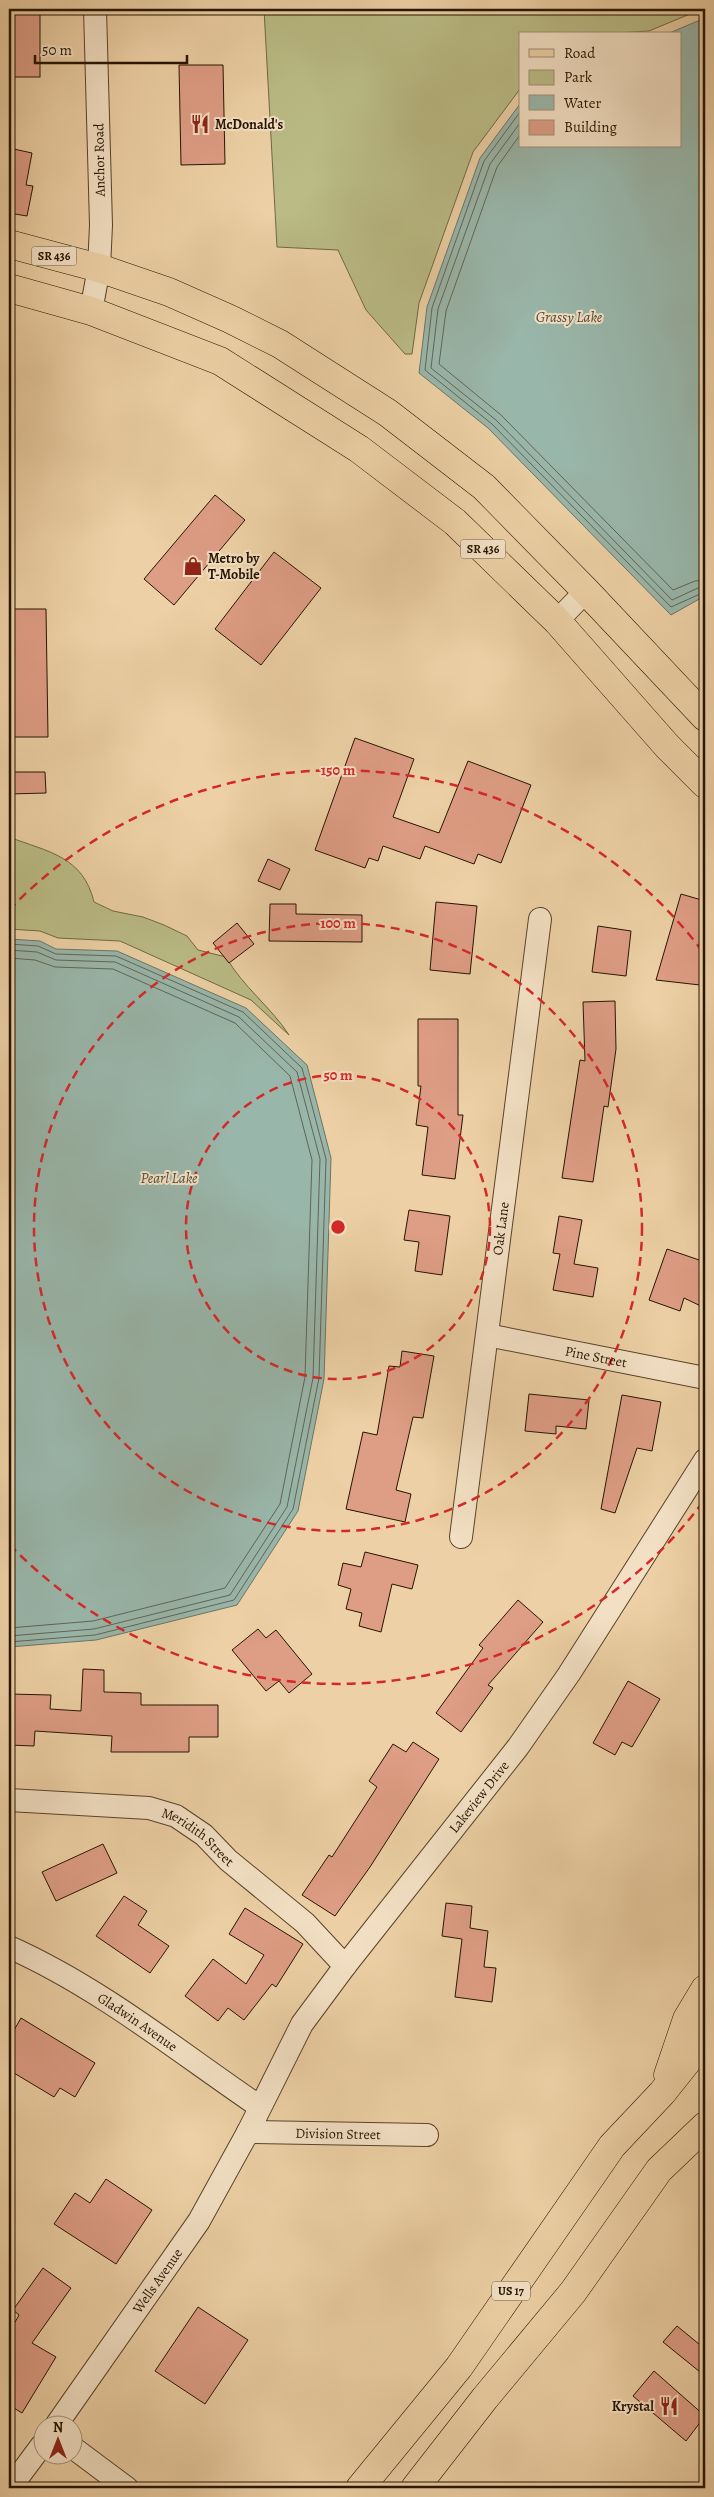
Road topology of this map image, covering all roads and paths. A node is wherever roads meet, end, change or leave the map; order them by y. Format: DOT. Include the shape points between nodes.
graph roads {
  1 [pos="95,9"];
  2 [pos="9,244"];
  3 [pos="99,268"];
  4 [pos="9,288"];
  5 [pos="91,310"];
  6 [pos="586,591"];
  7 [pos="557,621"];
  8 [pos="705,717"];
  9 [pos="705,784"];
  10 [pos="540,919"];
  11 [pos="487,1335"];
  12 [pos="705,1378"];
  13 [pos="705,1460"];
  14 [pos="461,1537"];
  15 [pos="9,1800"];
  16 [pos="9,1947"];
  17 [pos="345,1966"];
  18 [pos="705,1989"];
  19 [pos="705,2038"];
  20 [pos="662,2093"];
  21 [pos="260,2107"];
  22 [pos="705,2117"];
  23 [pos="705,2126"];
  24 [pos="248,2132"];
  25 [pos="427,2135"];
  26 [pos="685,2147"];
  27 [pos="65,2414"];
  28 [pos="82,2454"];
  29 [pos="32,2458"];
  30 [pos="10,2488"];
  31 [pos="127,2488"];
  32 [pos="360,2488"];
  33 [pos="415,2488"];
  1 -- 3 [label="street, Anchor Road" via="101,224"];
  2 -- 3 [label="main road, SR 436"];
  3 -- 5 [label="street, Anchor Road"];
  3 -- 6 [label="main road, SR 436" via="169,292 280,344 388,413 484,487"];
  4 -- 5 [label="main road, SR 436"];
  5 -- 7 [label="main road, SR 436" via="220,361 359,449 455,522"];
  6 -- 7 [label="street"];
  6 -- 8 [label="main road, SR 436"];
  7 -- 9 [label="main road, SR 436"];
  10 -- 11 [label="street, Oak Lane"];
  11 -- 12 [label="street, Pine Street"];
  11 -- 14 [label="street, Oak Lane"];
  13 -- 17 [label="street, Lakeview Drive" via="569,1674 518,1747"];
  15 -- 17 [label="street, Meridith Street" via="148,1808 176,1816 204,1835 228,1860 305,1923"];
  16 -- 21 [label="street, Gladwin Avenue" via="44,1963 111,2004"];
  17 -- 21 [label="street, Lakeview Drive" via="302,2024"];
  18 -- 20 [label="main road" via="687,2019"];
  19 -- 20 [label="main road, US 17"];
  20 -- 32 [label="main road, US 17" via="612,2146 459,2366"];
  21 -- 24 [label="street, Lakeview Drive"];
  22 -- 26 [label="main road"];
  23 -- 26 [label="main road"];
  24 -- 25 [label="street, Division Street"];
  24 -- 27 [label="street, Wells Avenue" via="199,2221"];
  26 -- 33 [label="main road" via="659,2170 573,2292"];
  28 -- 31 [label="street"];
  29 -- 30 [label="street"];
}
